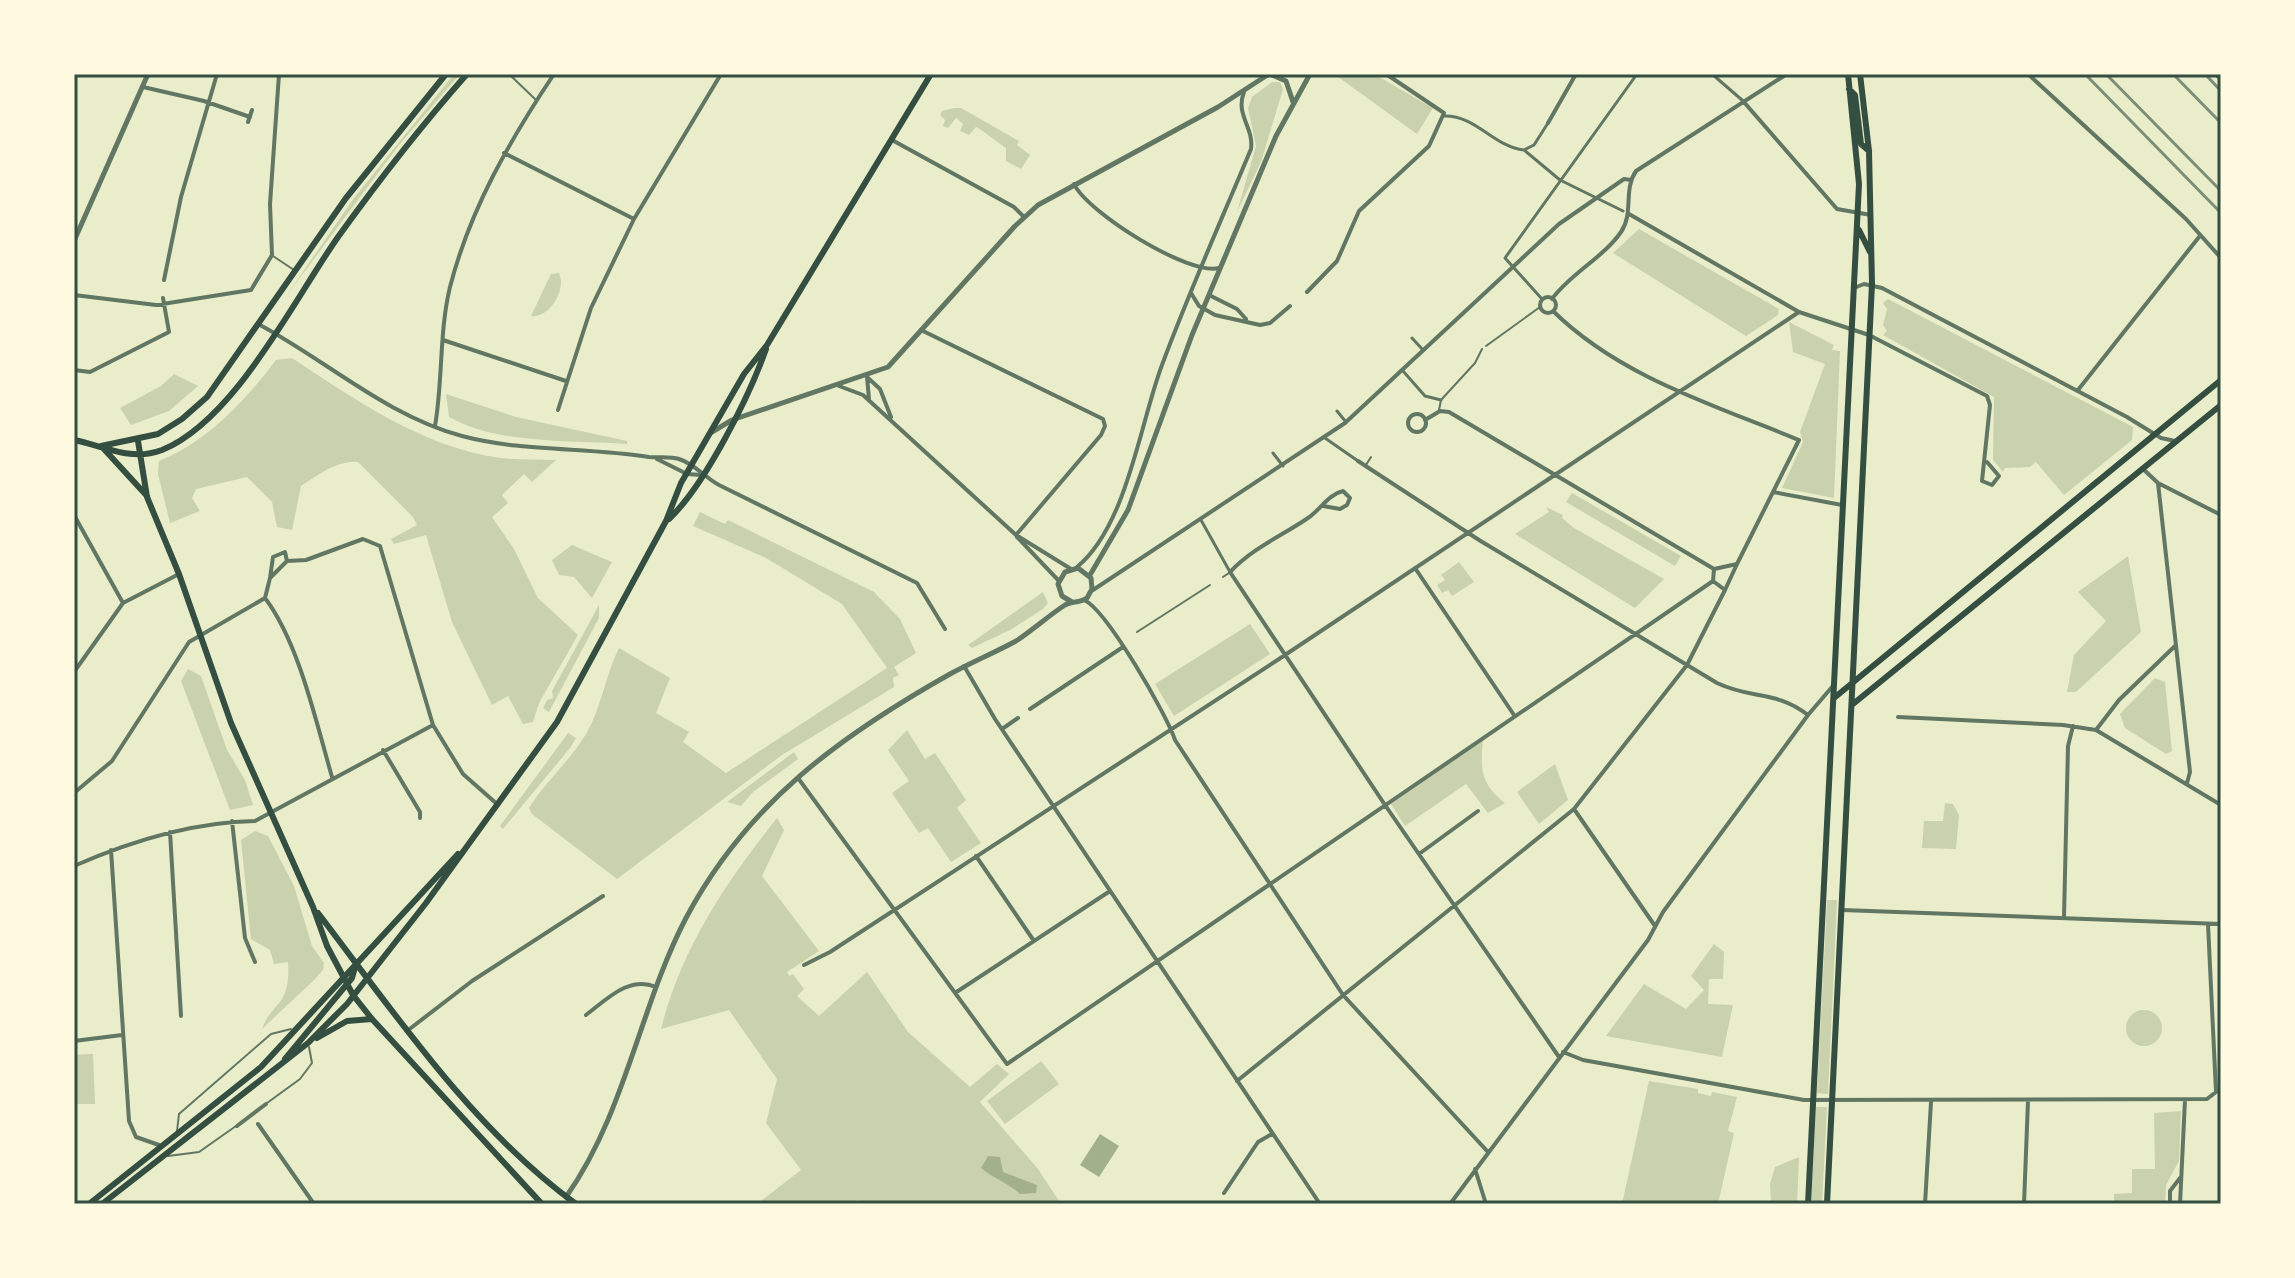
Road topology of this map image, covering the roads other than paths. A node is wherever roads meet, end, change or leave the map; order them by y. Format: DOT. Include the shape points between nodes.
graph roads {
  1 [pos="148,74"];
  2 [pos="217,74"];
  3 [pos="279,74"];
  4 [pos="446,74"];
  5 [pos="467,74"];
  6 [pos="509,74"];
  7 [pos="554,74"];
  8 [pos="721,74"];
  9 [pos="931,74"];
  10 [pos="1269,74"];
  11 [pos="1310,74"];
  12 [pos="1386,74"];
  13 [pos="1576,74"];
  14 [pos="1637,74"];
  15 [pos="1712,74"];
  16 [pos="1787,74"];
  17 [pos="1848,74"];
  18 [pos="1860,74"];
  19 [pos="2028,74"];
  20 [pos="143,87"];
  21 [pos="1849,89"];
  22 [pos="1244,92"];
  23 [pos="536,100"];
  24 [pos="1743,101"];
  25 [pos="209,102"];
  26 [pos="1293,102"];
  27 [pos="252,110"];
  28 [pos="1444,116"];
  29 [pos="1548,123"];
  30 [pos="892,140"];
  31 [pos="1524,150"];
  32 [pos="1869,151"];
  33 [pos="504,153"];
  34 [pos="1560,180"];
  35 [pos="1631,180"];
  36 [pos="1074,184"];
  37 [pos="1595,197"];
  38 [pos="1623,211"];
  39 [pos="1629,214"];
  40 [pos="1858,214"];
  41 [pos="1871,215"];
  42 [pos="1024,217"];
  43 [pos="634,219"];
  44 [pos="1857,227"];
  45 [pos="2199,237"];
  46 [pos="74,241"];
  47 [pos="1871,254"];
  48 [pos="272,255"];
  49 [pos="2221,258"];
  50 [pos="1512,266"];
  51 [pos="1201,268"];
  52 [pos="1221,268"];
  53 [pos="295,270"];
  54 [pos="164,280"];
  55 [pos="1872,284"];
  56 [pos="1854,289"];
  57 [pos="1307,292"];
  58 [pos="1191,293"];
  59 [pos="74,295"];
  60 [pos="1209,295"];
  61 [pos="1542,299"];
  62 [pos="1552,299"];
  63 [pos="164,301"];
  64 [pos="1290,306"];
  65 [pos="1540,307"];
  66 [pos="1203,309"];
  67 [pos="1553,311"];
  68 [pos="1799,312"];
  69 [pos="1246,319"];
  70 [pos="260,325"];
  71 [pos="921,330"];
  72 [pos="1852,330"];
  73 [pos="274,332"];
  74 [pos="1869,335"];
  75 [pos="1412,338"];
  76 [pos="443,340"];
  77 [pos="767,345"];
  78 [pos="1424,351"];
  79 [pos="74,370"];
  80 [pos="1403,371"];
  81 [pos="867,377"];
  82 [pos="2221,380"];
  83 [pos="566,381"];
  84 [pos="839,386"];
  85 [pos="2078,390"];
  86 [pos="1679,391"];
  87 [pos="1441,400"];
  88 [pos="869,401"];
  89 [pos="2221,405"];
  90 [pos="558,410"];
  91 [pos="1337,411"];
  92 [pos="1440,411"];
  93 [pos="891,419"];
  94 [pos="732,420"];
  95 [pos="1425,420"];
  96 [pos="1346,422"];
  97 [pos="435,426"];
  98 [pos="709,435"];
  99 [pos="2155,435"];
  100 [pos="1325,438"];
  101 [pos="74,440"];
  102 [pos="138,441"];
  103 [pos="2175,441"];
  104 [pos="101,446"];
  105 [pos="1273,453"];
  106 [pos="140,456"];
  107 [pos="655,457"];
  108 [pos="1371,457"];
  109 [pos="1358,461"];
  110 [pos="1987,462"];
  111 [pos="692,464"];
  112 [pos="1365,465"];
  113 [pos="1283,466"];
  114 [pos="2142,468"];
  115 [pos="687,474"];
  116 [pos="1555,474"];
  117 [pos="701,475"];
  118 [pos="2158,483"];
  119 [pos="1773,492"];
  120 [pos="147,497"];
  121 [pos="1843,505"];
  122 [pos="1323,506"];
  123 [pos="74,515"];
  124 [pos="2221,515"];
  125 [pos="1201,520"];
  126 [pos="666,521"];
  127 [pos="1468,532"];
  128 [pos="1016,535"];
  129 [pos="287,561"];
  130 [pos="1737,564"];
  131 [pos="1073,568"];
  132 [pos="1415,568"];
  133 [pos="1714,569"];
  134 [pos="1230,572"];
  135 [pos="179,574"];
  136 [pos="1090,576"];
  137 [pos="1223,577"];
  138 [pos="270,578"];
  139 [pos="1059,581"];
  140 [pos="1713,581"];
  141 [pos="1210,585"];
  142 [pos="1725,590"];
  143 [pos="1092,591"];
  144 [pos="265,598"];
  145 [pos="1084,600"];
  146 [pos="1072,602"];
  147 [pos="123,603"];
  148 [pos="945,629"];
  149 [pos="1137,632"];
  150 [pos="1637,633"];
  151 [pos="1122,644"];
  152 [pos="2175,646"];
  153 [pos="1284,653"];
  154 [pos="1687,665"];
  155 [pos="964,666"];
  156 [pos="74,672"];
  157 [pos="1853,680"];
  158 [pos="1834,686"];
  159 [pos="1834,698"];
  160 [pos="1853,704"];
  161 [pos="1030,709"];
  162 [pos="1515,715"];
  163 [pos="1808,715"];
  164 [pos="1898,717"];
  165 [pos="1018,718"];
  166 [pos="433,725"];
  167 [pos="2073,726"];
  168 [pos="1002,729"];
  169 [pos="1172,729"];
  170 [pos="2096,730"];
  171 [pos="383,750"];
  172 [pos="332,777"];
  173 [pos="797,777"];
  174 [pos="2187,784"];
  175 [pos="74,793"];
  176 [pos="498,805"];
  177 [pos="1385,805"];
  178 [pos="2221,805"];
  179 [pos="1052,806"];
  180 [pos="1574,809"];
  181 [pos="1478,811"];
  182 [pos="269,815"];
  183 [pos="420,818"];
  184 [pos="232,821"];
  185 [pos="170,832"];
  186 [pos="466,846"];
  187 [pos="111,850"];
  188 [pos="1419,854"];
  189 [pos="976,856"];
  190 [pos="74,866"];
  191 [pos="1270,883"];
  192 [pos="1110,891"];
  193 [pos="603,896"];
  194 [pos="1453,905"];
  195 [pos="313,907"];
  196 [pos="895,909"];
  197 [pos="1842,910"];
  198 [pos="2064,917"];
  199 [pos="2208,924"];
  200 [pos="2221,924"];
  201 [pos="1655,926"];
  202 [pos="1034,941"];
  203 [pos="1156,960"];
  204 [pos="255,962"];
  205 [pos="356,964"];
  206 [pos="804,965"];
  207 [pos="367,978"];
  208 [pos="346,981"];
  209 [pos="656,987"];
  210 [pos="955,993"];
  211 [pos="353,995"];
  212 [pos="1343,995"];
  213 [pos="586,1015"];
  214 [pos="181,1016"];
  215 [pos="372,1019"];
  216 [pos="296,1031"];
  217 [pos="407,1031"];
  218 [pos="122,1035"];
  219 [pos="74,1041"];
  220 [pos="298,1043"];
  221 [pos="308,1043"];
  222 [pos="1561,1054"];
  223 [pos="278,1069"];
  224 [pos="1237,1081"];
  225 [pos="1813,1100"];
  226 [pos="1833,1100"];
  227 [pos="2185,1100"];
  228 [pos="2028,1101"];
  229 [pos="1931,1102"];
  230 [pos="266,1104"];
  231 [pos="258,1124"];
  232 [pos="237,1126"];
  233 [pos="177,1131"];
  234 [pos="1272,1134"];
  235 [pos="159,1145"];
  236 [pos="1488,1152"];
  237 [pos="162,1156"];
  238 [pos="1475,1169"];
  239 [pos="2181,1177"];
  240 [pos="1224,1193"];
  241 [pos="566,1197"];
  242 [pos="89,1204"];
  243 [pos="102,1204"];
  244 [pos="314,1204"];
  245 [pos="542,1204"];
  246 [pos="560,1204"];
  247 [pos="576,1204"];
  248 [pos="1320,1204"];
  249 [pos="1450,1204"];
  250 [pos="1486,1204"];
  251 [pos="1808,1204"];
  252 [pos="1827,1204"];
  253 [pos="1925,1204"];
  254 [pos="2024,1204"];
  255 [pos="2170,1204"];
  256 [pos="2180,1204"];
  1 -- 20 [label="street"];
  2 -- 25 [label="street"];
  3 -- 48 [label="street"];
  4 -- 53 [label="main road"];
  5 -- 73 [label="main road" via="382,177"];
  6 -- 23 [label="lane"];
  7 -- 23 [label="street"];
  8 -- 43 [label="street"];
  9 -- 30 [label="main road"];
  10 -- 22 [label="street"];
  10 -- 26 [label="street" via="1285,80"];
  11 -- 26 [label="street"];
  12 -- 28 [label="street" via="1436,105"];
  13 -- 29 [label="street"];
  14 -- 34 [label="street"];
  15 -- 24 [label="street"];
  16 -- 24 [label="street"];
  17 -- 21 [label="main road"];
  18 -- 32 [label="main road"];
  19 -- 45 [label="street" via="2186,219"];
  20 -- 25 [label="street"];
  20 -- 46 [label="street"];
  21 -- 32 [label="main road" via="1855,95 1861,144"];
  21 -- 40 [label="main road"];
  22 -- 36 [label="street"];
  22 -- 51 [label="street" via="1240,111 1251,149"];
  23 -- 33 [label="street"];
  24 -- 35 [label="street" via="1641,167"];
  24 -- 40 [label="street" via="1835,207"];
  25 -- 27 [label="street" via="249,120"];
  25 -- 54 [label="street"];
  26 -- 52 [label="street"];
  28 -- 31 [label="street" via="1463,117"];
  28 -- 57 [label="street" via="1424,153 1359,211 1337,261"];
  29 -- 31 [label="street" via="1534,145"];
  30 -- 42 [label="street"];
  30 -- 77 [label="main road"];
  31 -- 34 [label="street"];
  32 -- 41 [label="main road"];
  33 -- 43 [label="street"];
  33 -- 76 [label="street" via="463,247 450,288"];
  34 -- 37 [label="street"];
  34 -- 50 [label="street" via="1505,258"];
  35 -- 37 [label="street"];
  35 -- 39 [label="street"];
  36 -- 42 [label="street"];
  36 -- 51 [label="street" via="1114,224"];
  37 -- 38 [label="street"];
  37 -- 50 [label="street"];
  39 -- 62 [label="street" via="1619,235"];
  39 -- 68 [label="street"];
  40 -- 41 [label="street"];
  40 -- 44 [label="main road"];
  41 -- 47 [label="main road"];
  42 -- 71 [label="street"];
  43 -- 83 [label="street" via="591,308"];
  44 -- 47 [label="main road"];
  44 -- 56 [label="main road"];
  45 -- 49 [label="street"];
  45 -- 85 [label="street"];
  47 -- 55 [label="main road"];
  48 -- 53 [label="lane"];
  48 -- 63 [label="street" via="251,290"];
  50 -- 61 [label="street"];
  50 -- 78 [label="street"];
  51 -- 52 [label="street"];
  51 -- 58 [label="street"];
  52 -- 60 [label="street"];
  53 -- 70 [label="main road"];
  55 -- 56 [label="street"];
  55 -- 74 [label="main road"];
  55 -- 85 [label="street"];
  56 -- 72 [label="main road"];
  58 -- 66 [label="street"];
  58 -- 131 [label="street" via="1157,379 1121,497 1092,551"];
  59 -- 63 [label="street"];
  60 -- 66 [label="street"];
  60 -- 69 [label="street"];
  61 -- 62 [label="street"];
  61 -- 65 [label="street"];
  62 -- 67 [label="street"];
  63 -- 79 [label="street" via="169,332 90,372"];
  64 -- 69 [label="street" via="1265,326"];
  65 -- 67 [label="street" via="1545,313"];
  65 -- 87 [label="lane" via="1484,348"];
  66 -- 69 [label="street" via="1232,320"];
  66 -- 136 [label="street" via="1144,474"];
  67 -- 86 [label="street" via="1609,357"];
  68 -- 72 [label="street"];
  68 -- 86 [label="street"];
  70 -- 73 [label="street"];
  70 -- 102 [label="main road" via="195,409 169,429"];
  71 -- 81 [label="street" via="888,367"];
  71 -- 128 [label="street" via="1103,419 1105,426"];
  72 -- 74 [label="street"];
  72 -- 121 [label="main road"];
  73 -- 97 [label="street" via="398,410"];
  73 -- 106 [label="main road" via="247,375 205,421 177,442"];
  74 -- 110 [label="street" via="1987,396"];
  74 -- 157 [label="main road"];
  75 -- 78 [label="street"];
  76 -- 83 [label="street"];
  76 -- 97 [label="street"];
  77 -- 94 [label="main road"];
  77 -- 98 [label="main road"];
  78 -- 80 [label="street"];
  80 -- 87 [label="street" via="1425,396"];
  80 -- 96 [label="street"];
  81 -- 84 [label="street"];
  81 -- 88 [label="street"];
  81 -- 93 [label="street" via="880,389"];
  82 -- 99 [label="main road"];
  83 -- 90 [label="street"];
  84 -- 88 [label="street"];
  84 -- 94 [label="street"];
  85 -- 99 [label="street"];
  86 -- 116 [label="street"];
  86 -- 119 [label="street" via="1799,440"];
  87 -- 92 [label="lane"];
  88 -- 93 [label="street"];
  89 -- 103 [label="main road"];
  91 -- 96 [label="street"];
  92 -- 95 [label="street"];
  92 -- 116 [label="street"];
  93 -- 128 [label="street"];
  94 -- 98 [label="street"];
  94 -- 117 [label="main road"];
  95 -- 95 [label="street" via="1414,415 1409,427 1422,430"];
  96 -- 100 [label="street"];
  97 -- 107 [label="street" via="495,444"];
  98 -- 111 [label="main road"];
  99 -- 103 [label="street"];
  99 -- 157 [label="main road"];
  100 -- 109 [label="street"];
  100 -- 113 [label="street"];
  101 -- 104 [label="main road"];
  102 -- 104 [label="main road"];
  102 -- 106 [label="main road"];
  103 -- 114 [label="main road"];
  104 -- 106 [label="main road"];
  104 -- 120 [label="main road"];
  105 -- 113 [label="street"];
  106 -- 120 [label="main road"];
  107 -- 111 [label="street"];
  107 -- 115 [label="street"];
  108 -- 112 [label="lane"];
  109 -- 112 [label="street"];
  110 -- 110 [label="street" via="1999,476 1992,485 1982,481"];
  111 -- 115 [label="main road"];
  111 -- 117 [label="street"];
  112 -- 127 [label="street"];
  113 -- 125 [label="street"];
  114 -- 118 [label="street"];
  114 -- 160 [label="main road"];
  115 -- 117 [label="street"];
  115 -- 126 [label="main road"];
  116 -- 127 [label="street"];
  116 -- 133 [label="street"];
  117 -- 126 [label="main road"];
  117 -- 148 [label="street" via="917,583"];
  118 -- 124 [label="street"];
  118 -- 152 [label="street"];
  119 -- 121 [label="street"];
  119 -- 130 [label="street"];
  120 -- 135 [label="main road"];
  121 -- 158 [label="main road"];
  122 -- 122 [label="street" via="1344,508 1350,498 1337,492"];
  122 -- 134 [label="street" via="1261,544"];
  123 -- 147 [label="street"];
  125 -- 134 [label="street"];
  125 -- 143 [label="street"];
  126 -- 176 [label="main road" via="557,722"];
  127 -- 132 [label="street"];
  127 -- 150 [label="street"];
  128 -- 131 [label="street"];
  128 -- 139 [label="street"];
  129 -- 138 [label="street"];
  129 -- 138 [label="street" via="285,552 276,554"];
  129 -- 166 [label="street" via="306,560 363,539 380,546"];
  130 -- 133 [label="street"];
  130 -- 142 [label="street"];
  131 -- 136 [label="street"];
  131 -- 139 [label="street"];
  132 -- 153 [label="street"];
  132 -- 162 [label="street"];
  133 -- 140 [label="street"];
  134 -- 137 [label="lane"];
  134 -- 153 [label="street"];
  135 -- 147 [label="street"];
  135 -- 182 [label="main road"];
  136 -- 143 [label="street"];
  138 -- 144 [label="street"];
  139 -- 146 [label="street" via="1061,595"];
  140 -- 142 [label="street"];
  140 -- 150 [label="street"];
  141 -- 149 [label="lane"];
  142 -- 154 [label="street"];
  143 -- 145 [label="street"];
  144 -- 172 [label="street" via="295,662"];
  144 -- 175 [label="street" via="189,642 112,761"];
  145 -- 146 [label="street"];
  145 -- 151 [label="street" via="1098,610"];
  146 -- 155 [label="street" via="1019,639"];
  147 -- 156 [label="street"];
  150 -- 154 [label="street"];
  150 -- 162 [label="street"];
  151 -- 161 [label="street"];
  151 -- 169 [label="street"];
  152 -- 170 [label="street"];
  152 -- 174 [label="street" via="2190,772"];
  153 -- 169 [label="street"];
  153 -- 177 [label="street"];
  154 -- 163 [label="street" via="1727,688 1782,698"];
  154 -- 180 [label="street"];
  155 -- 168 [label="street"];
  155 -- 173 [label="street" via="842,740"];
  157 -- 159 [label="main road"];
  157 -- 160 [label="main road"];
  158 -- 159 [label="main road"];
  158 -- 163 [label="street"];
  159 -- 225 [label="main road"];
  160 -- 197 [label="main road"];
  162 -- 177 [label="street"];
  163 -- 201 [label="street"];
  164 -- 167 [label="street"];
  165 -- 168 [label="street"];
  166 -- 171 [label="street"];
  166 -- 176 [label="street" via="463,774"];
  167 -- 170 [label="street"];
  167 -- 198 [label="street" via="2068,746"];
  168 -- 179 [label="street"];
  169 -- 179 [label="street"];
  169 -- 191 [label="street"];
  170 -- 174 [label="street"];
  171 -- 172 [label="street"];
  171 -- 183 [label="street"];
  172 -- 182 [label="street"];
  173 -- 196 [label="street"];
  173 -- 209 [label="street" via="709,879"];
  174 -- 178 [label="street"];
  176 -- 186 [label="main road"];
  177 -- 188 [label="street"];
  177 -- 191 [label="street"];
  179 -- 189 [label="street"];
  179 -- 192 [label="street"];
  180 -- 194 [label="street"];
  180 -- 201 [label="street"];
  181 -- 188 [label="street"];
  182 -- 184 [label="street"];
  182 -- 195 [label="main road"];
  184 -- 185 [label="street"];
  184 -- 204 [label="street" via="245,938"];
  185 -- 187 [label="street"];
  185 -- 214 [label="street"];
  186 -- 205 [label="main road"];
  186 -- 207 [label="main road"];
  187 -- 190 [label="street"];
  187 -- 218 [label="street"];
  188 -- 194 [label="street"];
  189 -- 196 [label="street"];
  189 -- 202 [label="street"];
  191 -- 203 [label="street"];
  191 -- 212 [label="street"];
  192 -- 202 [label="street"];
  192 -- 203 [label="street"];
  193 -- 217 [label="street" via="472,981"];
  194 -- 212 [label="street"];
  194 -- 222 [label="street"];
  195 -- 205 [label="main road"];
  195 -- 208 [label="main road"];
  196 -- 206 [label="street"];
  196 -- 210 [label="street"];
  197 -- 198 [label="street"];
  197 -- 226 [label="main road"];
  198 -- 199 [label="street"];
  199 -- 200 [label="street"];
  199 -- 227 [label="street" via="2216,1092 2207,1099"];
  201 -- 222 [label="street"];
  202 -- 210 [label="street"];
  203 -- 210 [label="street" via="1007,1064"];
  203 -- 224 [label="street"];
  205 -- 207 [label="main road"];
  205 -- 208 [label="main road"];
  207 -- 211 [label="main road"];
  207 -- 217 [label="main road"];
  208 -- 211 [label="main road"];
  208 -- 216 [label="main road"];
  208 -- 220 [label="main road"];
  209 -- 213 [label="street" via="646,982 630,986"];
  209 -- 241 [label="street" via="602,1127"];
  211 -- 215 [label="main road"];
  211 -- 221 [label="main road"];
  212 -- 224 [label="street"];
  212 -- 236 [label="street"];
  215 -- 221 [label="main road" via="347,1021"];
  215 -- 245 [label="main road"];
  216 -- 220 [label="main road"];
  216 -- 233 [label="main road" via="242,1083"];
  216 -- 233 [label="lane" via="277,1030 259,1043 179,1114"];
  217 -- 241 [label="main road" via="468,1103"];
  218 -- 219 [label="street"];
  218 -- 235 [label="street" via="130,1126 139,1139"];
  220 -- 223 [label="main road"];
  221 -- 223 [label="main road"];
  221 -- 230 [label="lane" via="311,1067"];
  222 -- 225 [label="street"];
  222 -- 236 [label="street"];
  223 -- 237 [label="main road"];
  224 -- 234 [label="street"];
  225 -- 226 [label="street"];
  225 -- 251 [label="main road"];
  226 -- 229 [label="street"];
  226 -- 252 [label="main road"];
  227 -- 228 [label="street"];
  227 -- 239 [label="street"];
  228 -- 229 [label="street"];
  228 -- 254 [label="street"];
  229 -- 253 [label="street"];
  230 -- 232 [label="street"];
  231 -- 244 [label="street"];
  232 -- 237 [label="lane" via="199,1152"];
  233 -- 235 [label="main road"];
  234 -- 240 [label="street" via="1258,1142"];
  234 -- 248 [label="street"];
  235 -- 242 [label="main road"];
  236 -- 238 [label="street"];
  237 -- 243 [label="main road"];
  238 -- 249 [label="street"];
  238 -- 250 [label="street"];
  239 -- 255 [label="street" via="2170,1191"];
  239 -- 256 [label="street"];
  241 -- 246 [label="main road"];
  241 -- 247 [label="main road"];
}
